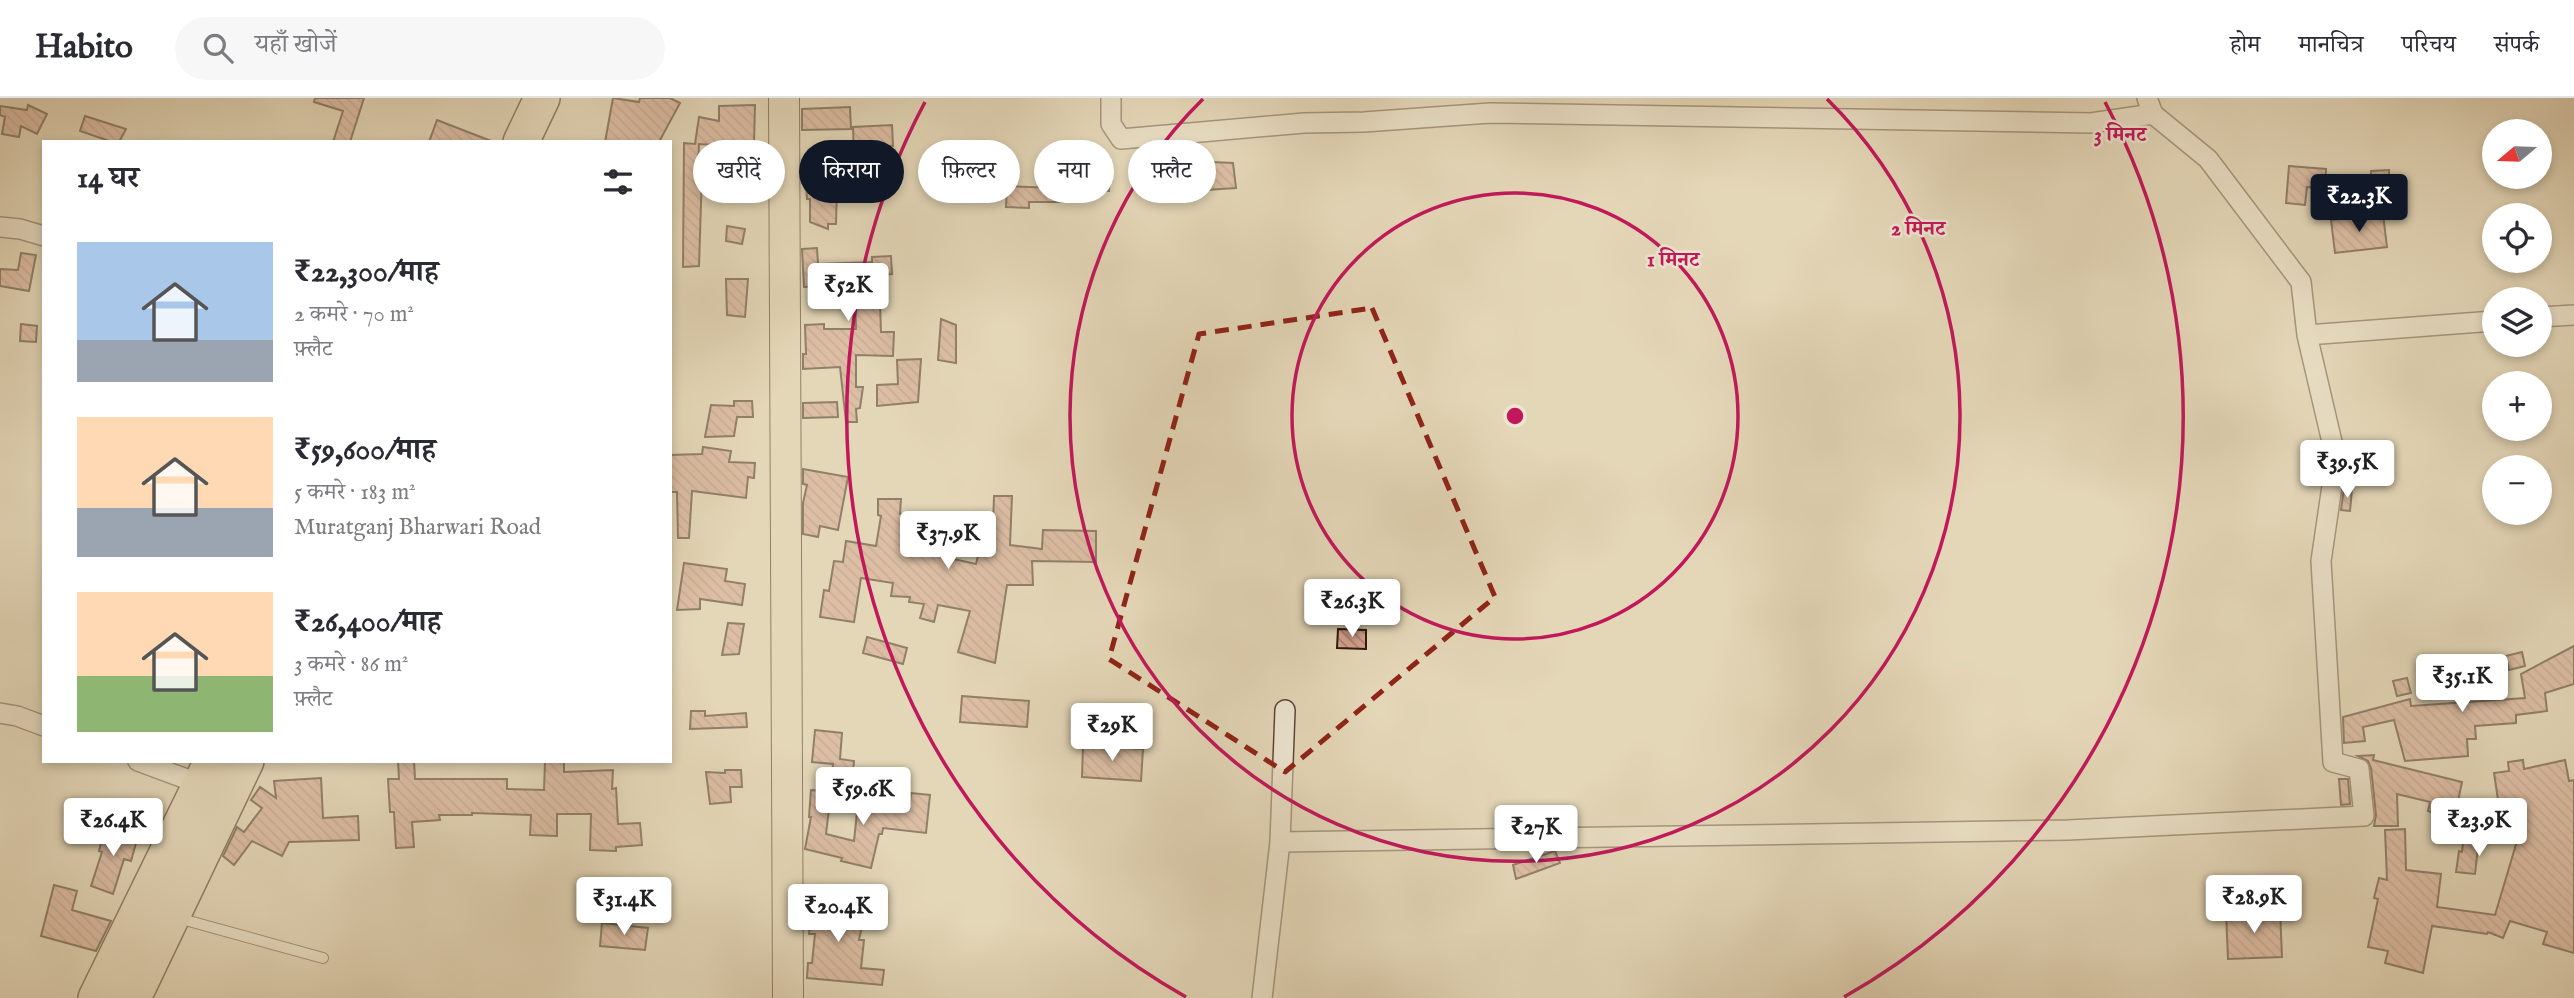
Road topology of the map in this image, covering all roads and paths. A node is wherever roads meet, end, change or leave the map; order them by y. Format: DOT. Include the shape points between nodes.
graph roads {
  1 [pos="542,98"];
  2 [pos="565,98"];
  3 [pos="784,98"];
  4 [pos="1111,98"];
  5 [pos="2150,106"];
  6 [pos="522,140"];
  7 [pos="545,140"];
  8 [pos="0,227"];
  9 [pos="42,235"];
  10 [pos="2574,315"];
  11 [pos="2552,316"];
  12 [pos="2482,322"];
  13 [pos="2307,335"];
  14 [pos="1285,710"];
  15 [pos="0,713"];
  16 [pos="42,725"];
  17 [pos="149,763"];
  18 [pos="245,763"];
  19 [pos="206,773"];
  20 [pos="1280,842"];
  21 [pos="155,912"];
  22 [pos="323,958"];
  23 [pos="96,998"];
  24 [pos="133,998"];
  25 [pos="788,998"];
  26 [pos="1262,998"];
  1 -- 6 [label="highway"];
  2 -- 7 [label="highway"];
  3 -- 25 [label="main road"];
  4 -- 5 [label="street" via="1111,124 1121,139 1490,113 2091,123"];
  5 -- 13 [label="street" via="2208,159 2301,282"];
  8 -- 9 [label="street"];
  10 -- 11 [label="street"];
  12 -- 13 [label="street"];
  13 -- 20 [label="street" via="2336,459 2321,561 2333,762 2359,769 2364,816 2068,830"];
  14 -- 20 [label="street"];
  15 -- 16 [label="street"];
  17 -- 19 [label="street"];
  18 -- 21 [label="highway"];
  19 -- 21 [label="highway"];
  20 -- 26 [label="street"];
  21 -- 22 [label="lane"];
  21 -- 23 [label="highway"];
  21 -- 24 [label="highway"];
}
